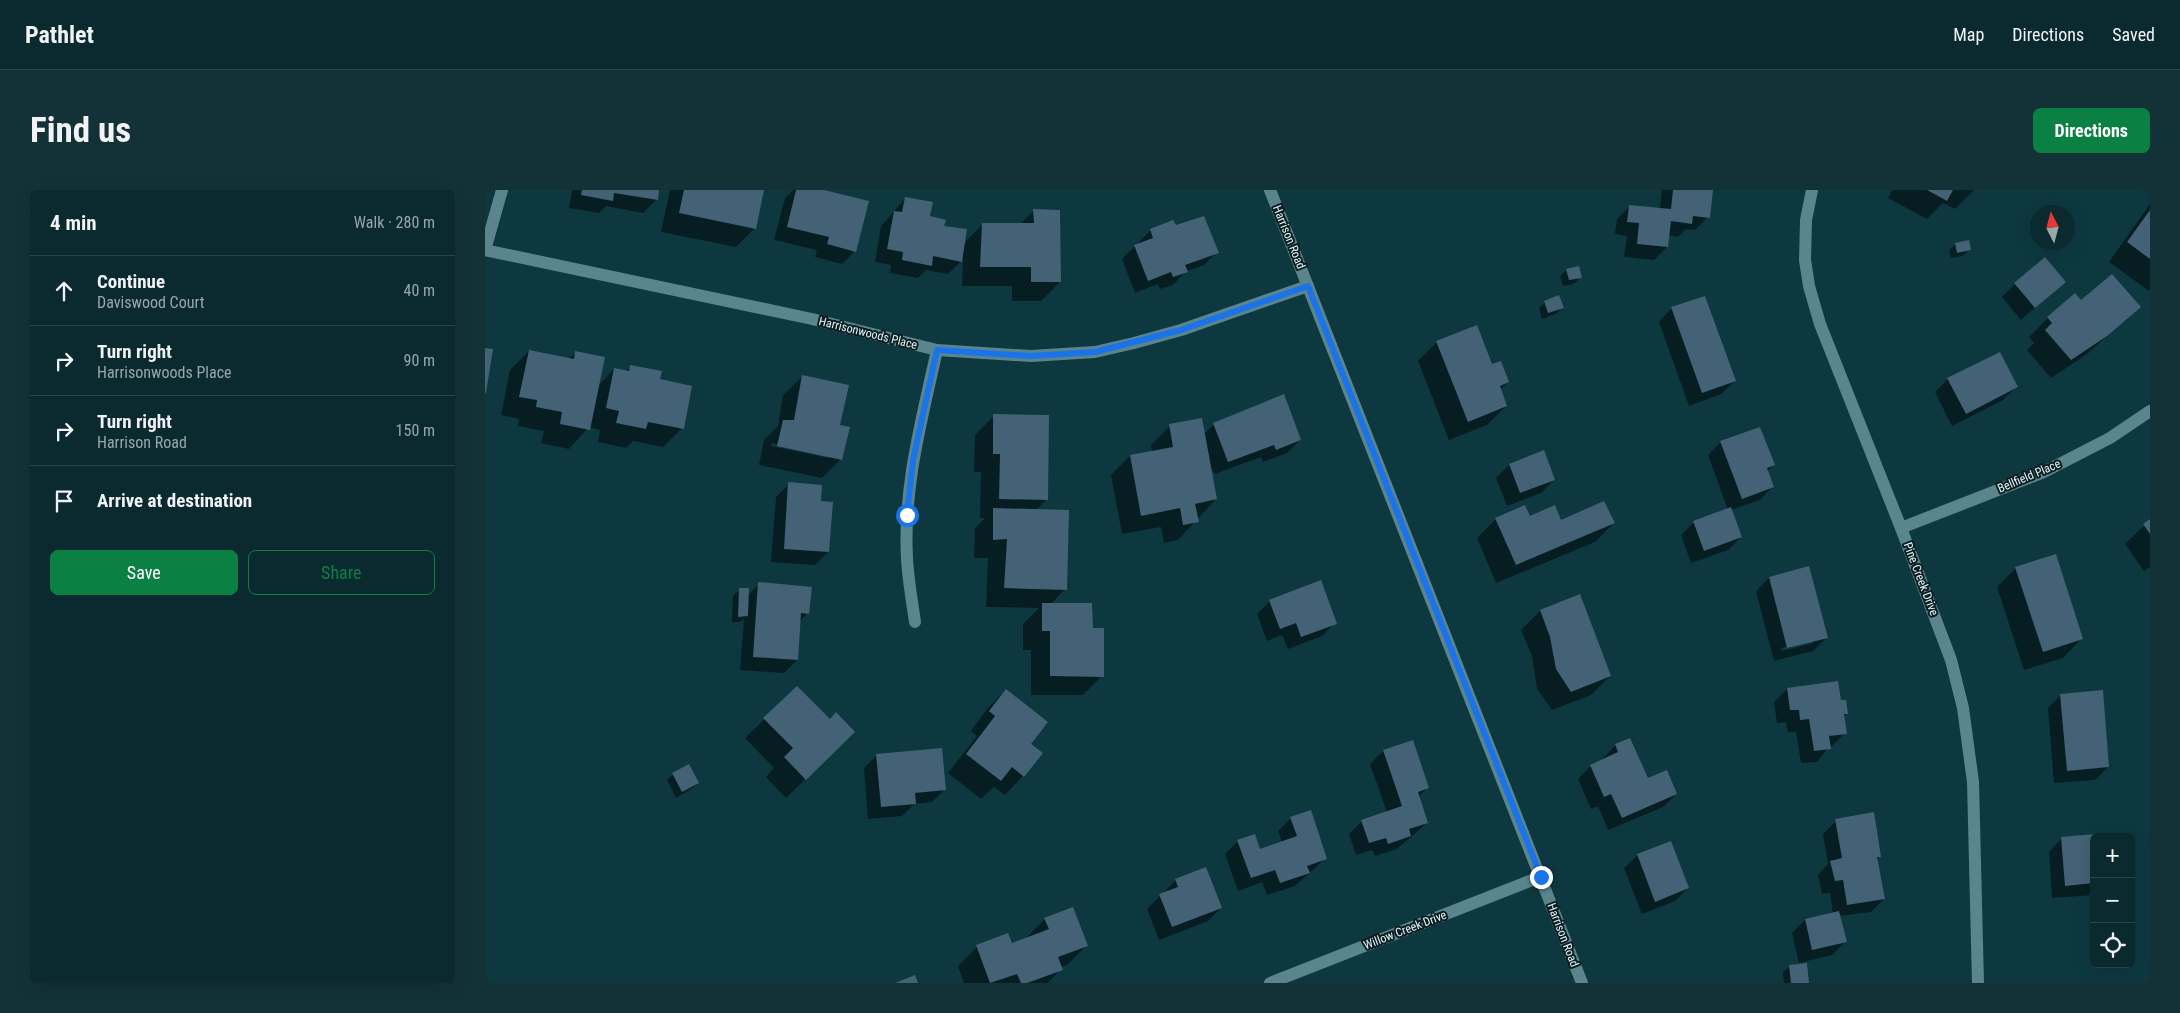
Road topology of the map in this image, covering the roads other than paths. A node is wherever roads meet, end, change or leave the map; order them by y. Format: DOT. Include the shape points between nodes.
graph roads {
  1 [pos="502,190"];
  2 [pos="1270,190"];
  3 [pos="1812,190"];
  4 [pos="485,250"];
  5 [pos="1308,286"];
  6 [pos="937,350"];
  7 [pos="2150,411"];
  8 [pos="1901,528"];
  9 [pos="915,622"];
  10 [pos="1541,877"];
  11 [pos="1270,983"];
  12 [pos="1582,983"];
  13 [pos="1978,983"];
  1 -- 4 [label="street"];
  2 -- 5 [label="street, Harrison Road"];
  3 -- 8 [label="street, Pine Creek Drive" via="1805,220 1809,286 1820,324"];
  4 -- 6 [label="street, Harrisonwoods Place" via="812,319"];
  5 -- 6 [label="street, Harrisonwoods Place" via="1181,330 1095,352 1031,356"];
  5 -- 10 [label="street, Harrison Road"];
  6 -- 9 [label="street" via="913,460 907,515 907,559"];
  7 -- 8 [label="street, Bellfield Place" via="2110,438 2044,472"];
  8 -- 13 [label="street, Pine Creek Drive" via="1951,660 1963,708 1973,782"];
  10 -- 11 [label="street, Willow Creek Drive"];
  10 -- 12 [label="street, Harrison Road"];
}
